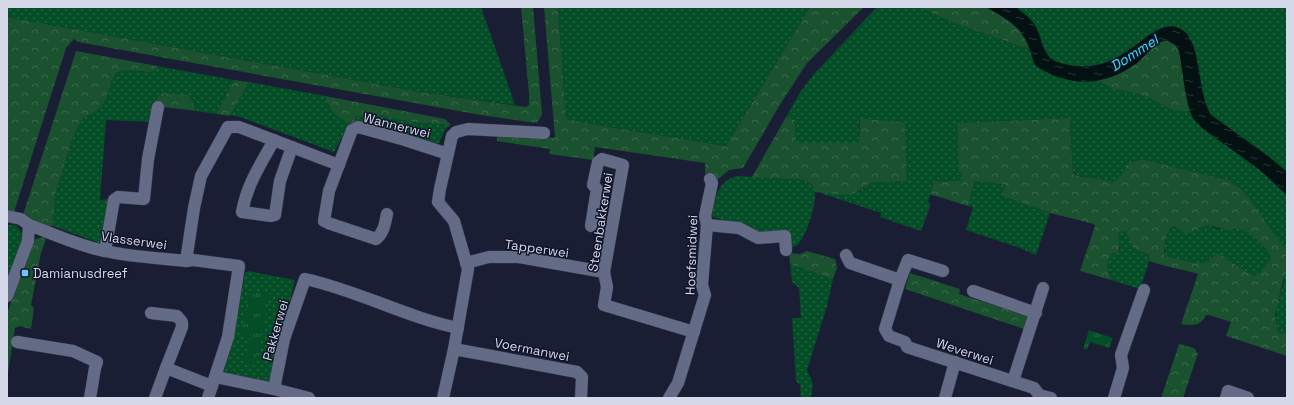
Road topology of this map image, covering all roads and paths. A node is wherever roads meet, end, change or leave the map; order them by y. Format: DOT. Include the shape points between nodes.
graph roads {
  1 [pos="158,107"];
  2 [pos="544,133"];
  3 [pos="274,140"];
  4 [pos="292,147"];
  5 [pos="448,154"];
  6 [pos="339,165"];
  7 [pos="710,179"];
  8 [pos="387,214"];
  9 [pos="7,216"];
  10 [pos="707,224"];
  11 [pos="29,225"];
  12 [pos="591,226"];
  13 [pos="786,250"];
  14 [pos="105,251"];
  15 [pos="846,255"];
  16 [pos="186,261"];
  17 [pos="466,263"];
  18 [pos="943,271"];
  19 [pos="604,272"];
  20 [pos="900,280"];
  21 [pos="1043,288"];
  22 [pos="1144,290"];
  23 [pos="973,291"];
  24 [pos="7,296"];
  25 [pos="151,313"];
  26 [pos="1036,313"];
  27 [pos="458,328"];
  28 [pos="694,332"];
  29 [pos="17,342"];
  30 [pos="454,349"];
  31 [pos="955,362"];
  32 [pos="166,368"];
  33 [pos="1013,381"];
  34 [pos="212,387"];
  35 [pos="274,389"];
  36 [pos="1038,396"];
  37 [pos="90,398"];
  38 [pos="155,398"];
  39 [pos="308,398"];
  40 [pos="443,398"];
  41 [pos="581,398"];
  42 [pos="669,398"];
  43 [pos="945,398"];
  44 [pos="1051,398"];
  45 [pos="1114,398"];
  46 [pos="1226,398"];
  47 [pos="1248,398"];
  1 -- 14 [label="street" via="148,159 144,199 118,197 114,200"];
  2 -- 5 [label="street" via="468,128 452,136"];
  3 -- 4 [label="street"];
  3 -- 4 [label="street" via="249,185 242,212 275,215 280,181"];
  3 -- 16 [label="street" via="239,127 228,126 201,176"];
  4 -- 6 [label="street"];
  5 -- 6 [label="street, Wannerwei" via="358,127 352,130"];
  5 -- 17 [label="street" via="438,202 454,221"];
  6 -- 8 [label="street, Wannerwei" via="329,191 324,221 376,239 383,230"];
  7 -- 10 [label="street, Hoefsmidwei" via="712,183 705,216"];
  9 -- 11 [label="street" via="21,219"];
  10 -- 13 [label="street" via="739,228 758,238 785,236"];
  10 -- 28 [label="street, Hoefsmidwei" via="702,285 705,295"];
  11 -- 14 [label="street, Vlasserwei" via="77,244"];
  11 -- 24 [label="street" via="28,241"];
  12 -- 19 [label="street, Steenbakkerwei" via="597,190 593,185 598,162 602,159 623,165"];
  14 -- 16 [label="street, Vlasserwei"];
  15 -- 20 [label="street" via="850,263"];
  16 -- 34 [label="street, Vlasserwei" via="239,266 228,337"];
  17 -- 19 [label="street, Tapperwei" via="489,257 519,257"];
  17 -- 27 [label="street" via="468,269"];
  18 -- 20 [label="street" via="908,260"];
  19 -- 28 [label="street, Steenbakkerwei" via="607,287 604,305"];
  20 -- 31 [label="street, Weverwei" via="885,329 889,336 905,342 907,347"];
  21 -- 26 [label="street"];
  22 -- 45 [label="street" via="1121,355 1123,368"];
  23 -- 26 [label="street"];
  25 -- 32 [label="street" via="177,316 182,322"];
  26 -- 33 [label="street"];
  27 -- 30 [label="street"];
  27 -- 35 [label="street, Pakkerwei" via="432,322 350,292 305,279 284,339"];
  28 -- 42 [label="street, Hoefsmidwei" via="678,383"];
  29 -- 37 [label="street" via="73,351 97,362"];
  30 -- 40 [label="street"];
  30 -- 41 [label="street, Voermanwei" via="577,372 582,377"];
  31 -- 33 [label="street, Weverwei"];
  31 -- 43 [label="street"];
  32 -- 34 [label="street"];
  32 -- 38 [label="street"];
  33 -- 36 [label="street, Weverwei" via="1034,388"];
  34 -- 35 [label="street"];
  35 -- 39 [label="street"];
  36 -- 44 [label="street, Weverwei"];
  46 -- 47 [label="street" via="1228,392"];
}
